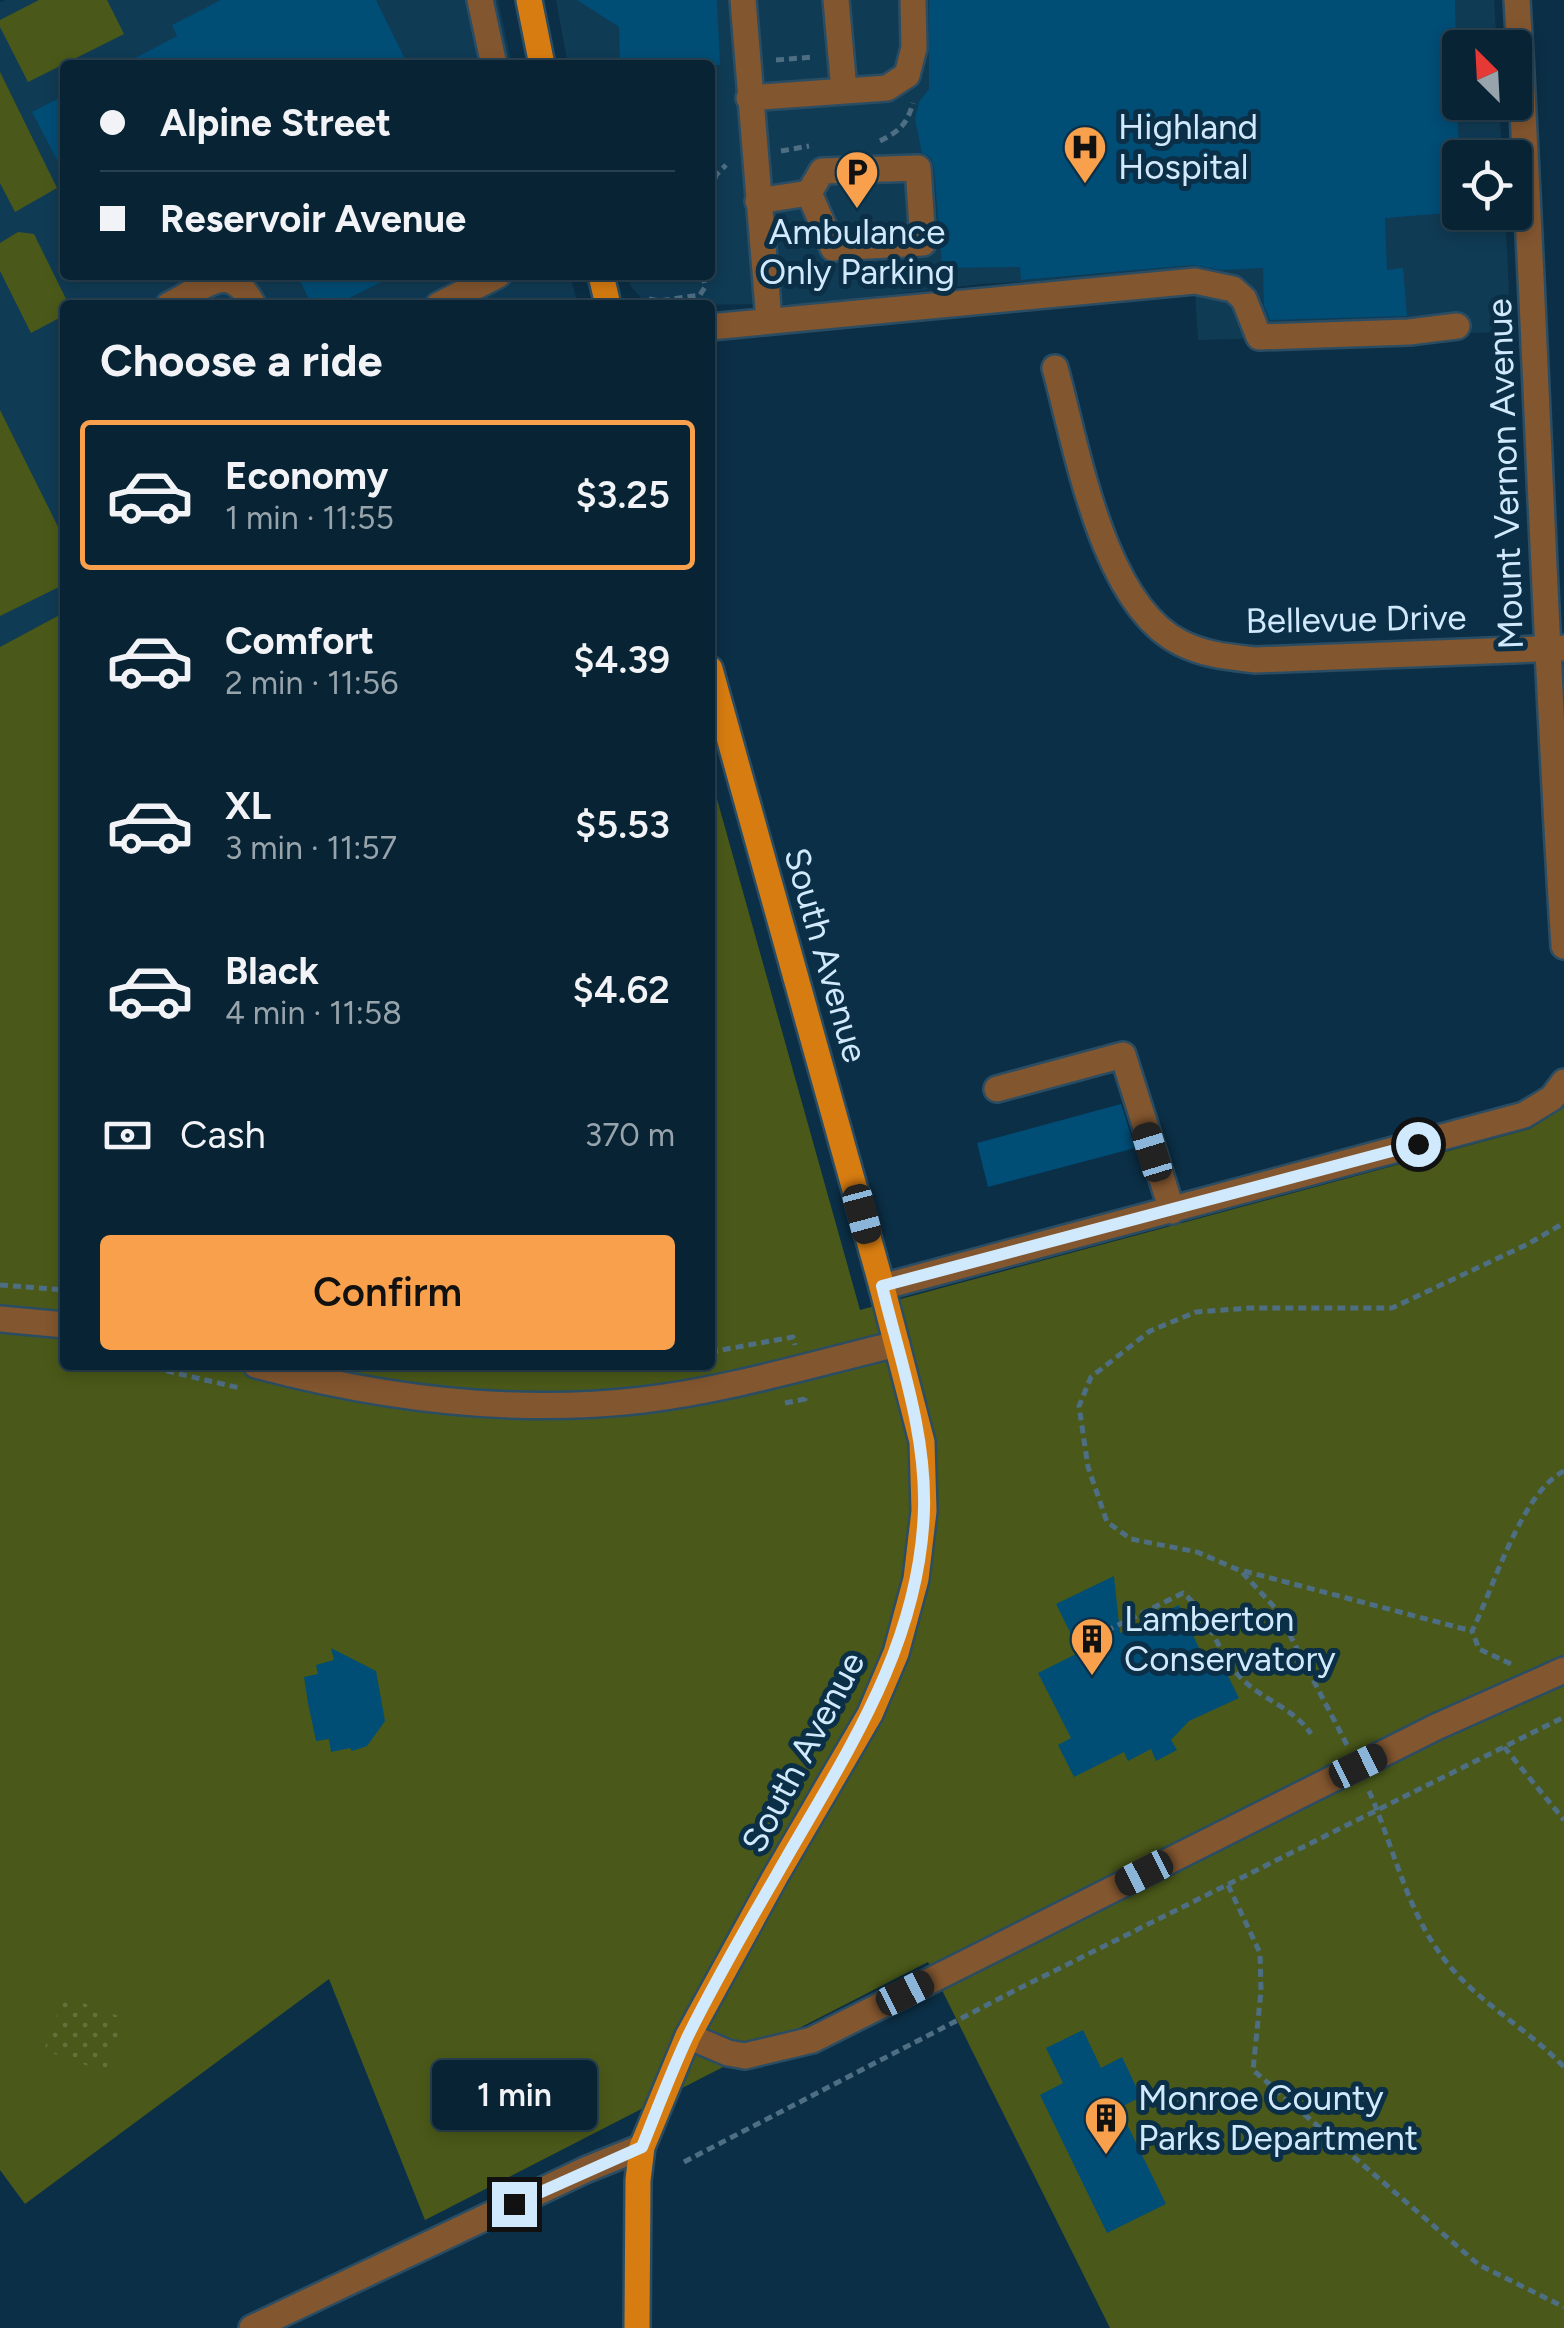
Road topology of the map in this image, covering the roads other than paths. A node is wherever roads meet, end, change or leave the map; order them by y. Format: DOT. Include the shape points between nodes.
graph roads {
  1 [pos="480,0"];
  2 [pos="528,0"];
  3 [pos="743,0"];
  4 [pos="836,0"];
  5 [pos="913,0"];
  6 [pos="1518,0"];
  7 [pos="493,60"];
  8 [pos="541,60"];
  9 [pos="844,90"];
  10 [pos="749,98"];
  11 [pos="809,193"];
  12 [pos="758,202"];
  13 [pos="220,280"];
  14 [pos="235,280"];
  15 [pos="488,280"];
  16 [pos="179,300"];
  17 [pos="250,300"];
  18 [pos="448,300"];
  19 [pos="770,321"];
  20 [pos="715,326"];
  21 [pos="1456,326"];
  22 [pos="1055,368"];
  23 [pos="1555,648"];
  24 [pos="715,687"];
  25 [pos="1564,946"];
  26 [pos="1563,1084"];
  27 [pos="997,1089"];
  28 [pos="1172,1211"];
  29 [pos="882,1286"];
  30 [pos="0,1319"];
  31 [pos="60,1325"];
  32 [pos="896,1344"];
  33 [pos="278,1370"];
  34 [pos="1564,1670"];
  35 [pos="688,2036"];
  36 [pos="642,2147"];
  37 [pos="267,2326"];
  38 [pos="638,2328"];
  1 -- 7 [label="street"];
  2 -- 8 [label="main road"];
  3 -- 10 [label="street"];
  4 -- 9 [label="street"];
  5 -- 9 [label="street" via="907,75 886,88"];
  6 -- 23 [label="street, Mount Vernon Avenue"];
  9 -- 10 [label="street"];
  10 -- 12 [label="street"];
  11 -- 11 [label="street" via="833,248 923,243 918,168 822,171"];
  11 -- 12 [label="street"];
  12 -- 19 [label="street"];
  13 -- 16 [label="street"];
  14 -- 17 [label="street"];
  15 -- 18 [label="street"];
  19 -- 20 [label="street"];
  19 -- 21 [label="street" via="1195,281 1244,299 1259,337"];
  22 -- 23 [label="street, Bellevue Drive" via="1121,582 1178,642 1214,656 1256,660"];
  23 -- 25 [label="street, Mount Vernon Avenue"];
  24 -- 29 [label="main road, South Avenue"];
  26 -- 28 [label="street" via="1524,1115"];
  27 -- 28 [label="street" via="1123,1054"];
  28 -- 29 [label="street"];
  29 -- 32 [label="main road, South Avenue"];
  30 -- 31 [label="street"];
  32 -- 33 [label="street" via="644,1400 585,1403 435,1398"];
  32 -- 35 [label="main road, South Avenue" via="922,1442 924,1511 916,1578 896,1653 870,1714"];
  34 -- 35 [label="street" via="812,2040 745,2056"];
  35 -- 36 [label="main road, South Avenue"];
  36 -- 37 [label="street"];
  36 -- 38 [label="main road, South Avenue"];
}
